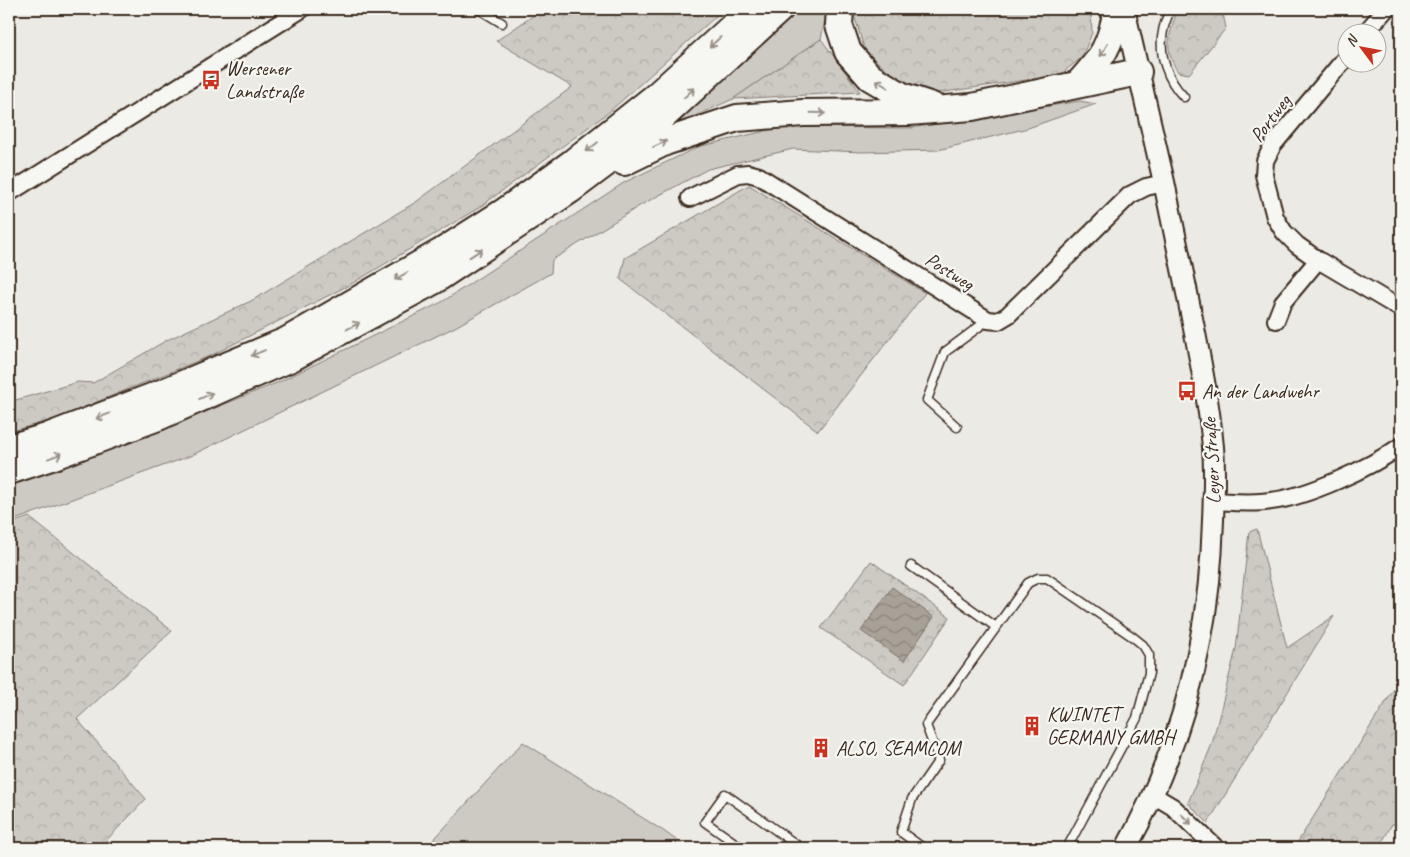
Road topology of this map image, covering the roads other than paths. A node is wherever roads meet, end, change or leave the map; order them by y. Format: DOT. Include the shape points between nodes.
graph roads {
  1 [pos="302,9"];
  2 [pos="479,9"];
  3 [pos="752,9"];
  4 [pos="780,9"];
  5 [pos="840,9"];
  6 [pos="1117,9"];
  7 [pos="1124,9"];
  8 [pos="1170,9"];
  9 [pos="1386,9"];
  10 [pos="1375,22"];
  11 [pos="502,23"];
  12 [pos="1338,67"];
  13 [pos="1138,72"];
  14 [pos="1078,84"];
  15 [pos="1184,97"];
  16 [pos="942,109"];
  17 [pos="1164,183"];
  18 [pos="570,190"];
  19 [pos="9,193"];
  20 [pos="690,198"];
  21 [pos="1318,260"];
  22 [pos="1401,309"];
  23 [pos="988,320"];
  24 [pos="1276,320"];
  25 [pos="957,427"];
  26 [pos="1401,446"];
  27 [pos="9,448"];
  28 [pos="9,470"];
  29 [pos="1214,501"];
  30 [pos="911,566"];
  31 [pos="996,627"];
  32 [pos="1152,795"];
  33 [pos="742,848"];
  34 [pos="802,848"];
  35 [pos="923,848"];
  36 [pos="1067,848"];
  37 [pos="1126,848"];
  38 [pos="1216,848"];
  1 -- 19 [label="street"];
  2 -- 11 [label="lane"];
  3 -- 27 [label="highway, one-way" via="655,97 572,164 435,256 286,341 149,398"];
  18 -- 4 [label="highway, one-way" via="666,114"];
  16 -- 5 [label="highway, one-way" via="902,96 870,76 848,52 839,25"];
  6 -- 14 [label="highway, one-way" via="1107,47"];
  7 -- 13 [label="street, Leyer Straße"];
  8 -- 15 [label="lane" via="1162,32 1162,49 1171,82"];
  9 -- 10 [label="street"];
  12 -- 21 [label="street, Portweg" via="1273,145 1265,161 1264,175 1276,217 1284,232 1297,246"];
  13 -- 14 [label="highway"];
  13 -- 17 [label="street, Leyer Straße"];
  14 -- 16 [label="highway" via="972,107"];
  18 -- 16 [label="highway, one-way" via="665,142 737,118 803,112"];
  17 -- 23 [label="street" via="1130,195 1008,315 998,321"];
  17 -- 29 [label="street, Leyer Straße" via="1206,391 1213,448"];
  28 -- 18 [label="highway, one-way" via="51,458 158,417 291,358 435,280"];
  20 -- 23 [label="street, Postweg" via="738,174 759,176"];
  21 -- 22 [label="street, Portweg"];
  21 -- 24 [label="street" via="1283,302"];
  23 -- 25 [label="lane" via="946,352 927,400"];
  26 -- 29 [label="street" via="1334,482 1298,494 1272,501"];
  29 -- 32 [label="street, Leyer Straße" via="1207,609 1192,685"];
  30 -- 31 [label="lane"];
  31 -- 35 [label="lane" via="926,725 939,760 912,799 901,832"];
  31 -- 36 [label="lane" via="1028,583 1047,578 1144,645 1149,655 1149,673 1137,718"];
  32 -- 37 [label="street, Leyer Straße"];
  32 -- 38 [label="street, one-way" via="1173,807"];
  33 -- 34 [label="lane" via="706,822 725,794"];
}
